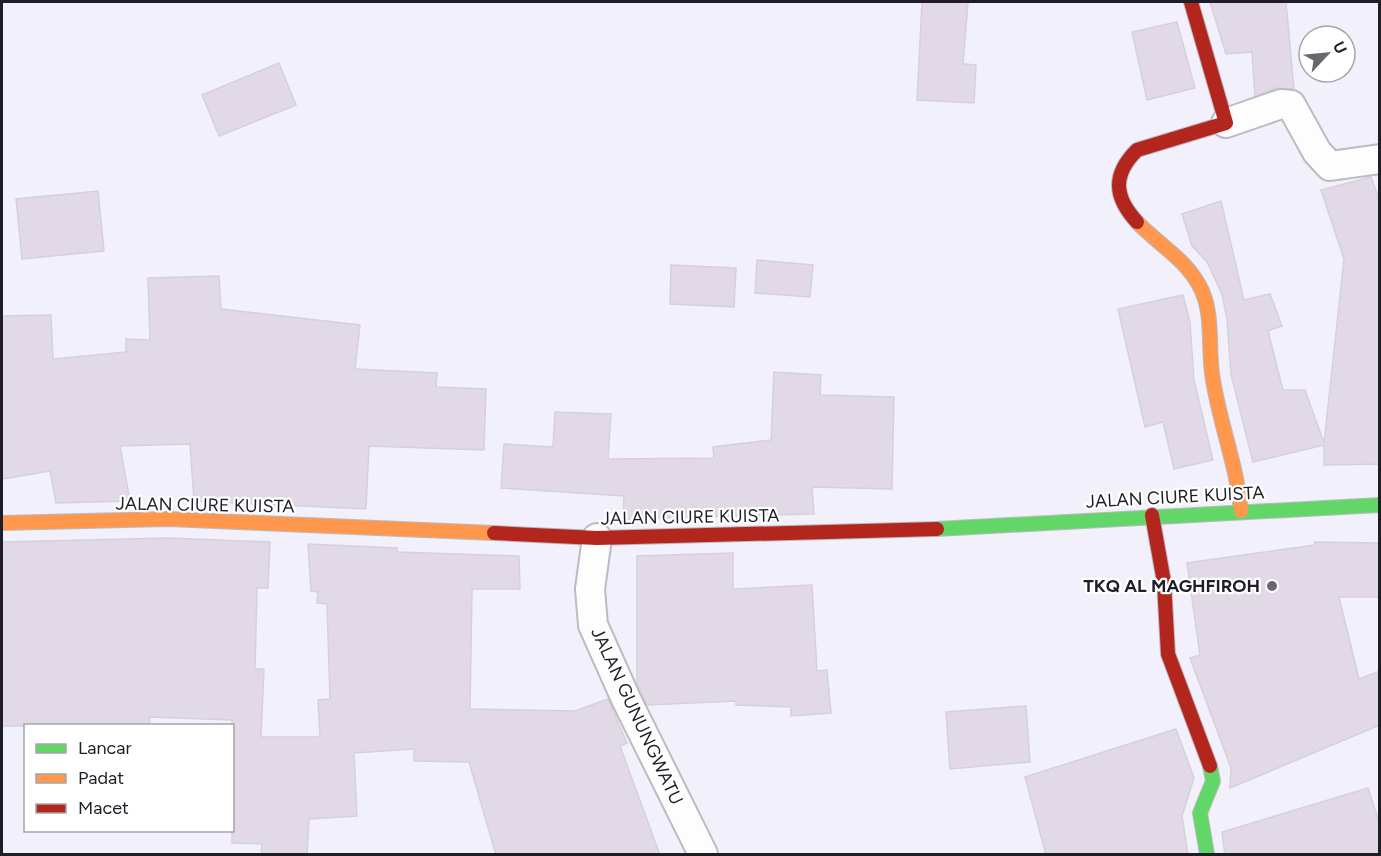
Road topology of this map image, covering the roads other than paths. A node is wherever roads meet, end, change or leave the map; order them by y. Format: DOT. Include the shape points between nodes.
graph roads {
  1 [pos="1191,2"];
  2 [pos="1226,123"];
  3 [pos="1380,159"];
  4 [pos="1380,505"];
  5 [pos="1241,511"];
  6 [pos="1152,515"];
  7 [pos="2,522"];
  8 [pos="597,538"];
  9 [pos="703,855"];
  10 [pos="1207,855"];
  1 -- 2 [label="street"];
  2 -- 3 [label="street" via="1287,104 1294,108 1317,152 1330,166"];
  2 -- 5 [label="street" via="1137,150 1117,183 1123,205 1134,222 1169,248 1191,272 1208,309 1212,375 1238,481"];
  4 -- 5 [label="street, JALAN CIURE KUISTA"];
  5 -- 6 [label="street, JALAN CIURE KUISTA"];
  6 -- 8 [label="street, JALAN CIURE KUISTA" via="918,530"];
  6 -- 10 [label="street" via="1164,582 1168,654 1213,775 1200,813"];
  7 -- 8 [label="street, JALAN CIURE KUISTA" via="168,519"];
  8 -- 9 [label="street, JALAN GUNUNGWATU" via="591,589 593,625"];
}
